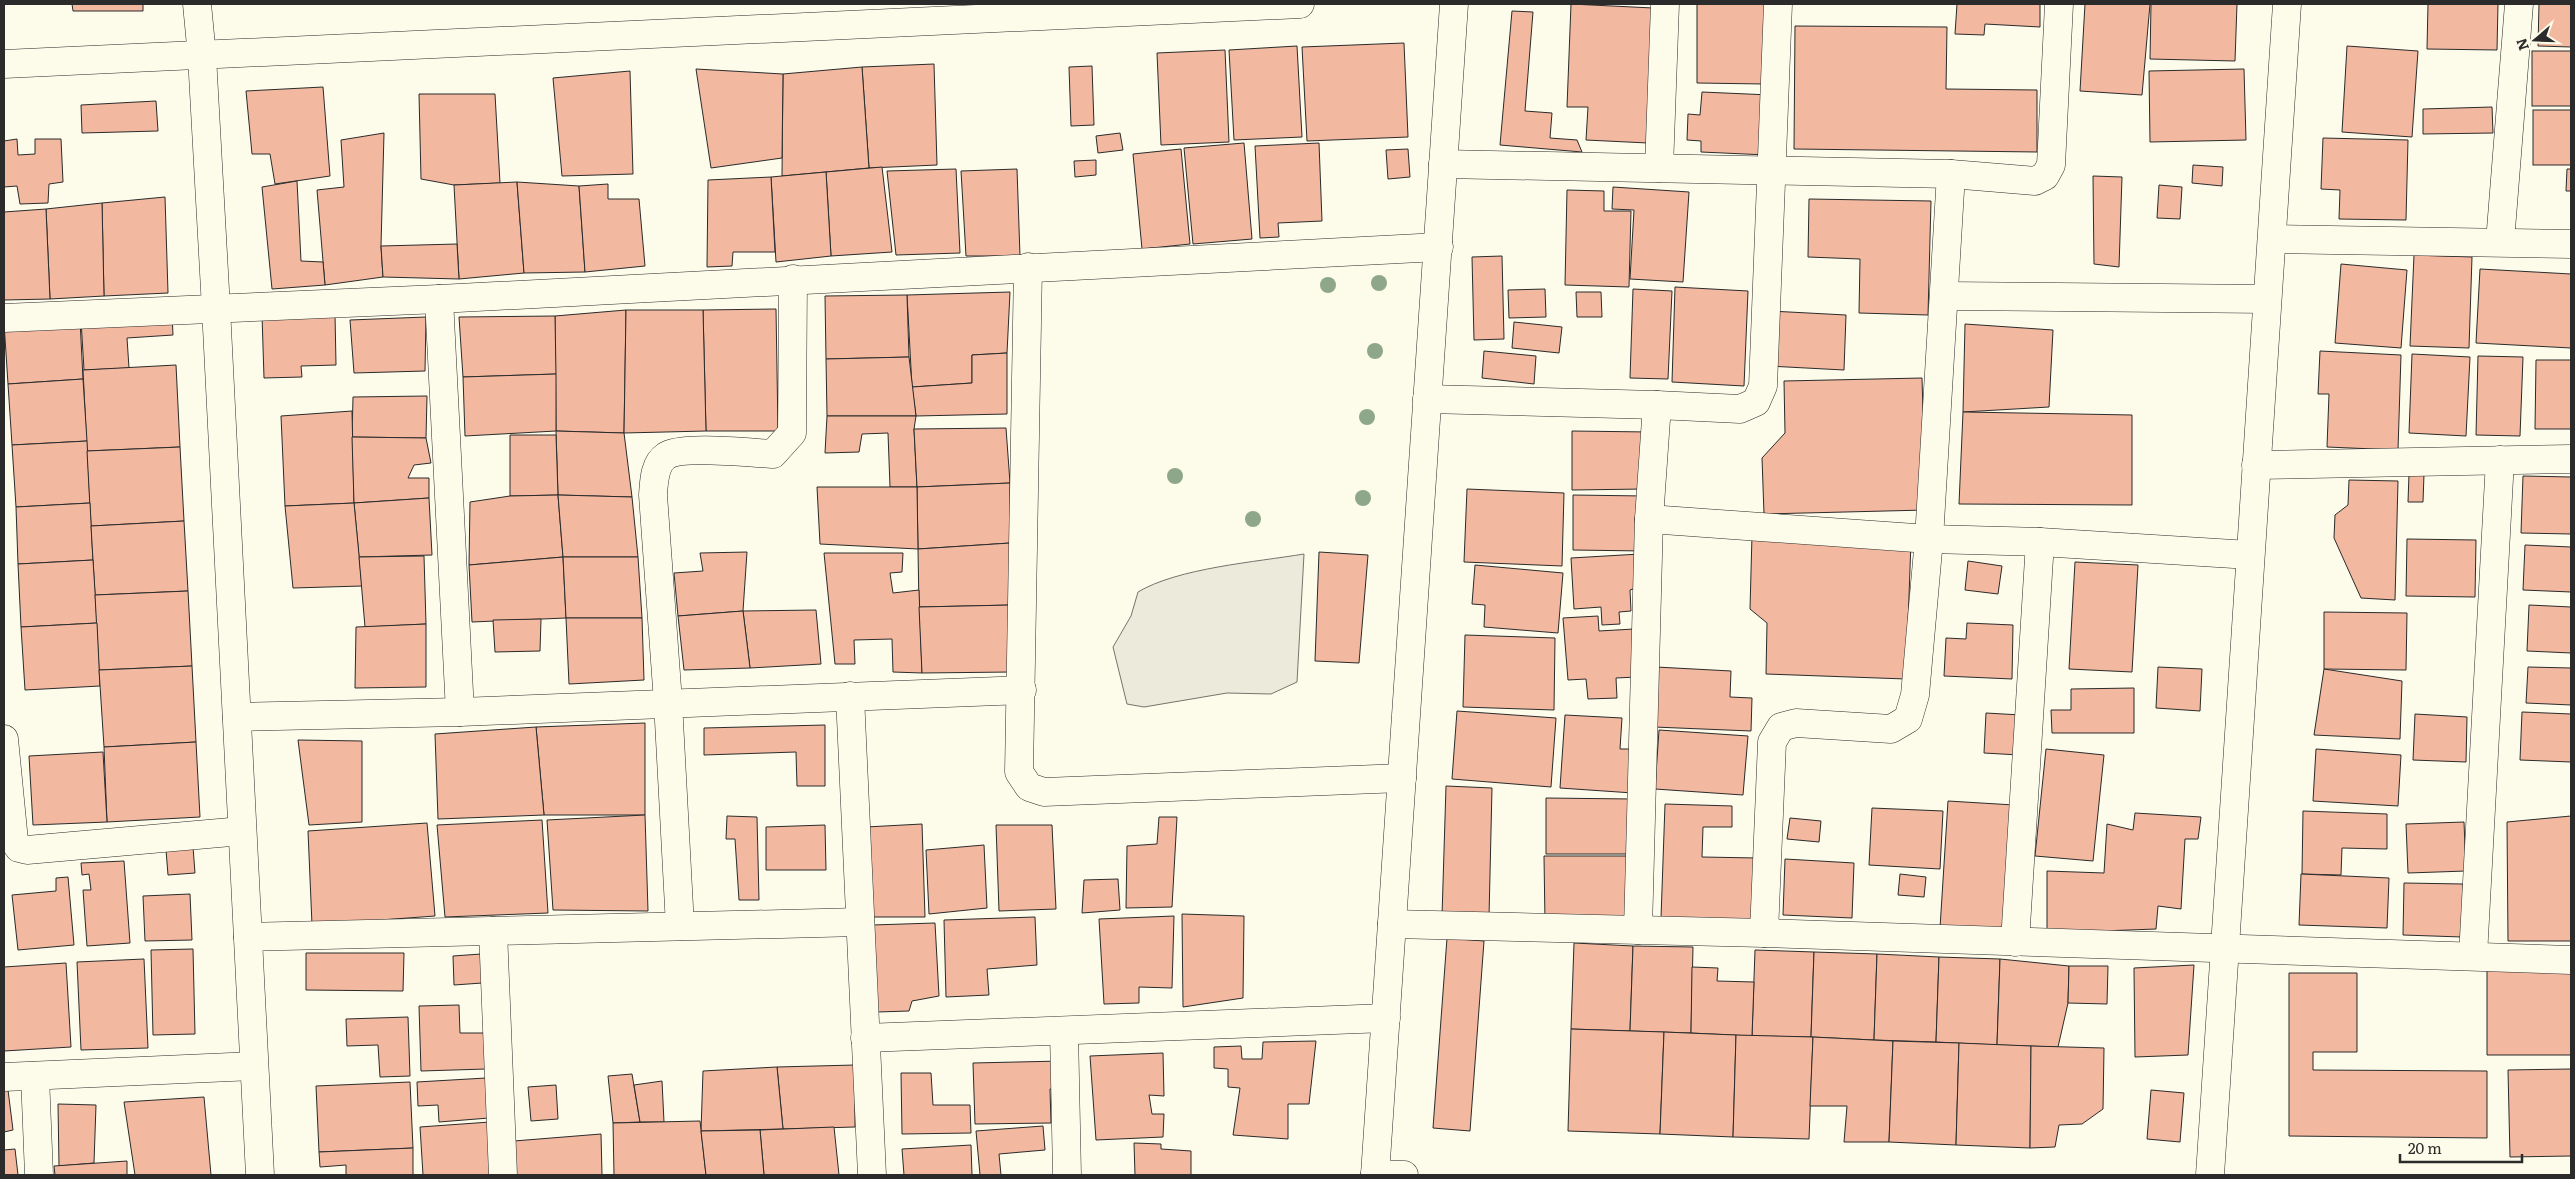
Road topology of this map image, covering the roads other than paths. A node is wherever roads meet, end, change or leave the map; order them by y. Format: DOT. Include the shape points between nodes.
graph roads {
  1 [pos="197,4"];
  2 [pos="1300,4"];
  3 [pos="1454,4"];
  4 [pos="1665,4"];
  5 [pos="1778,4"];
  6 [pos="2059,4"];
  7 [pos="2287,4"];
  8 [pos="2519,4"];
  9 [pos="202,56"];
  10 [pos="4,64"];
  11 [pos="1443,164"];
  12 [pos="1659,168"];
  13 [pos="1770,170"];
  14 [pos="1951,174"];
  15 [pos="2272,239"];
  16 [pos="2500,242"];
  17 [pos="2571,244"];
  18 [pos="1439,247"];
  19 [pos="1028,267"];
  20 [pos="793,279"];
  21 [pos="1945,296"];
  22 [pos="439,299"];
  23 [pos="2267,299"];
  24 [pos="216,308"];
  25 [pos="4,318"];
  26 [pos="1427,399"];
  27 [pos="1657,404"];
  28 [pos="2571,459"];
  29 [pos="2500,460"];
  30 [pos="2256,465"];
  31 [pos="1649,519"];
  32 [pos="1929,538"];
  33 [pos="2040,542"];
  34 [pos="2250,556"];
  35 [pos="1022,690"];
  36 [pos="850,696"];
  37 [pos="668,702"];
  38 [pos="460,712"];
  39 [pos="237,717"];
  40 [pos="4,739"];
  41 [pos="1402,778"];
  42 [pos="242,831"];
  43 [pos="860,922"];
  44 [pos="1392,924"];
  45 [pos="680,926"];
  46 [pos="1638,930"];
  47 [pos="493,931"];
  48 [pos="1764,933"];
  49 [pos="248,937"];
  50 [pos="2015,942"];
  51 [pos="2225,948"];
  52 [pos="2473,956"];
  53 [pos="2571,960"];
  54 [pos="1386,1018"];
  55 [pos="1064,1031"];
  56 [pos="865,1038"];
  57 [pos="254,1066"];
  58 [pos="35,1076"];
  59 [pos="4,1077"];
  60 [pos="39,1175"];
  61 [pos="260,1175"];
  62 [pos="503,1175"];
  63 [pos="872,1175"];
  64 [pos="1067,1175"];
  65 [pos="1375,1175"];
  66 [pos="1404,1175"];
  67 [pos="2210,1175"];
  1 -- 9 [label="street"];
  2 -- 9 [label="street"];
  3 -- 11 [label="street"];
  4 -- 12 [label="street"];
  5 -- 13 [label="street"];
  6 -- 14 [label="street" via="2050,165 2045,176 2035,181"];
  7 -- 15 [label="street"];
  8 -- 16 [label="street"];
  9 -- 10 [label="street"];
  9 -- 24 [label="street"];
  11 -- 12 [label="street"];
  11 -- 18 [label="street"];
  12 -- 13 [label="street"];
  13 -- 14 [label="street"];
  13 -- 27 [label="street" via="1762,386 1756,402 1740,409"];
  14 -- 21 [label="street"];
  15 -- 16 [label="street"];
  15 -- 23 [label="street"];
  16 -- 17 [label="street"];
  18 -- 19 [label="street"];
  18 -- 26 [label="street"];
  19 -- 20 [label="street"];
  19 -- 35 [label="street"];
  20 -- 22 [label="street"];
  20 -- 37 [label="street" via="792,434 774,454 680,450 665,456 654,473"];
  21 -- 23 [label="street"];
  21 -- 32 [label="street"];
  22 -- 24 [label="street"];
  22 -- 38 [label="street"];
  23 -- 30 [label="street"];
  24 -- 25 [label="street"];
  24 -- 39 [label="street"];
  26 -- 27 [label="street"];
  26 -- 41 [label="street"];
  27 -- 31 [label="street"];
  28 -- 29 [label="street"];
  29 -- 30 [label="street"];
  29 -- 52 [label="street"];
  30 -- 34 [label="street"];
  31 -- 32 [label="street"];
  31 -- 46 [label="street"];
  32 -- 33 [label="street"];
  32 -- 48 [label="street" via="1915,695 1908,719 1891,729 1796,723 1781,727 1772,742"];
  33 -- 34 [label="street"];
  33 -- 50 [label="street"];
  34 -- 51 [label="street"];
  35 -- 36 [label="street"];
  35 -- 41 [label="street" via="1019,772 1029,787 1044,792"];
  36 -- 37 [label="street"];
  36 -- 43 [label="street"];
  37 -- 38 [label="street"];
  37 -- 45 [label="street"];
  38 -- 39 [label="street"];
  39 -- 42 [label="street"];
  40 -- 42 [label="street" via="14,842 19,848 28,850"];
  41 -- 44 [label="street"];
  42 -- 49 [label="street"];
  43 -- 45 [label="street"];
  43 -- 56 [label="street"];
  44 -- 46 [label="street"];
  44 -- 54 [label="street"];
  45 -- 47 [label="street"];
  46 -- 48 [label="street"];
  47 -- 49 [label="street"];
  47 -- 62 [label="street"];
  48 -- 50 [label="street"];
  49 -- 57 [label="street"];
  50 -- 51 [label="street"];
  51 -- 52 [label="street"];
  51 -- 67 [label="street"];
  52 -- 53 [label="street"];
  54 -- 55 [label="street"];
  54 -- 65 [label="street"];
  55 -- 56 [label="street"];
  55 -- 64 [label="street"];
  56 -- 63 [label="street"];
  57 -- 58 [label="street"];
  57 -- 61 [label="street"];
  58 -- 59 [label="street"];
  58 -- 60 [label="street"];
  65 -- 66 [label="street"];
}
